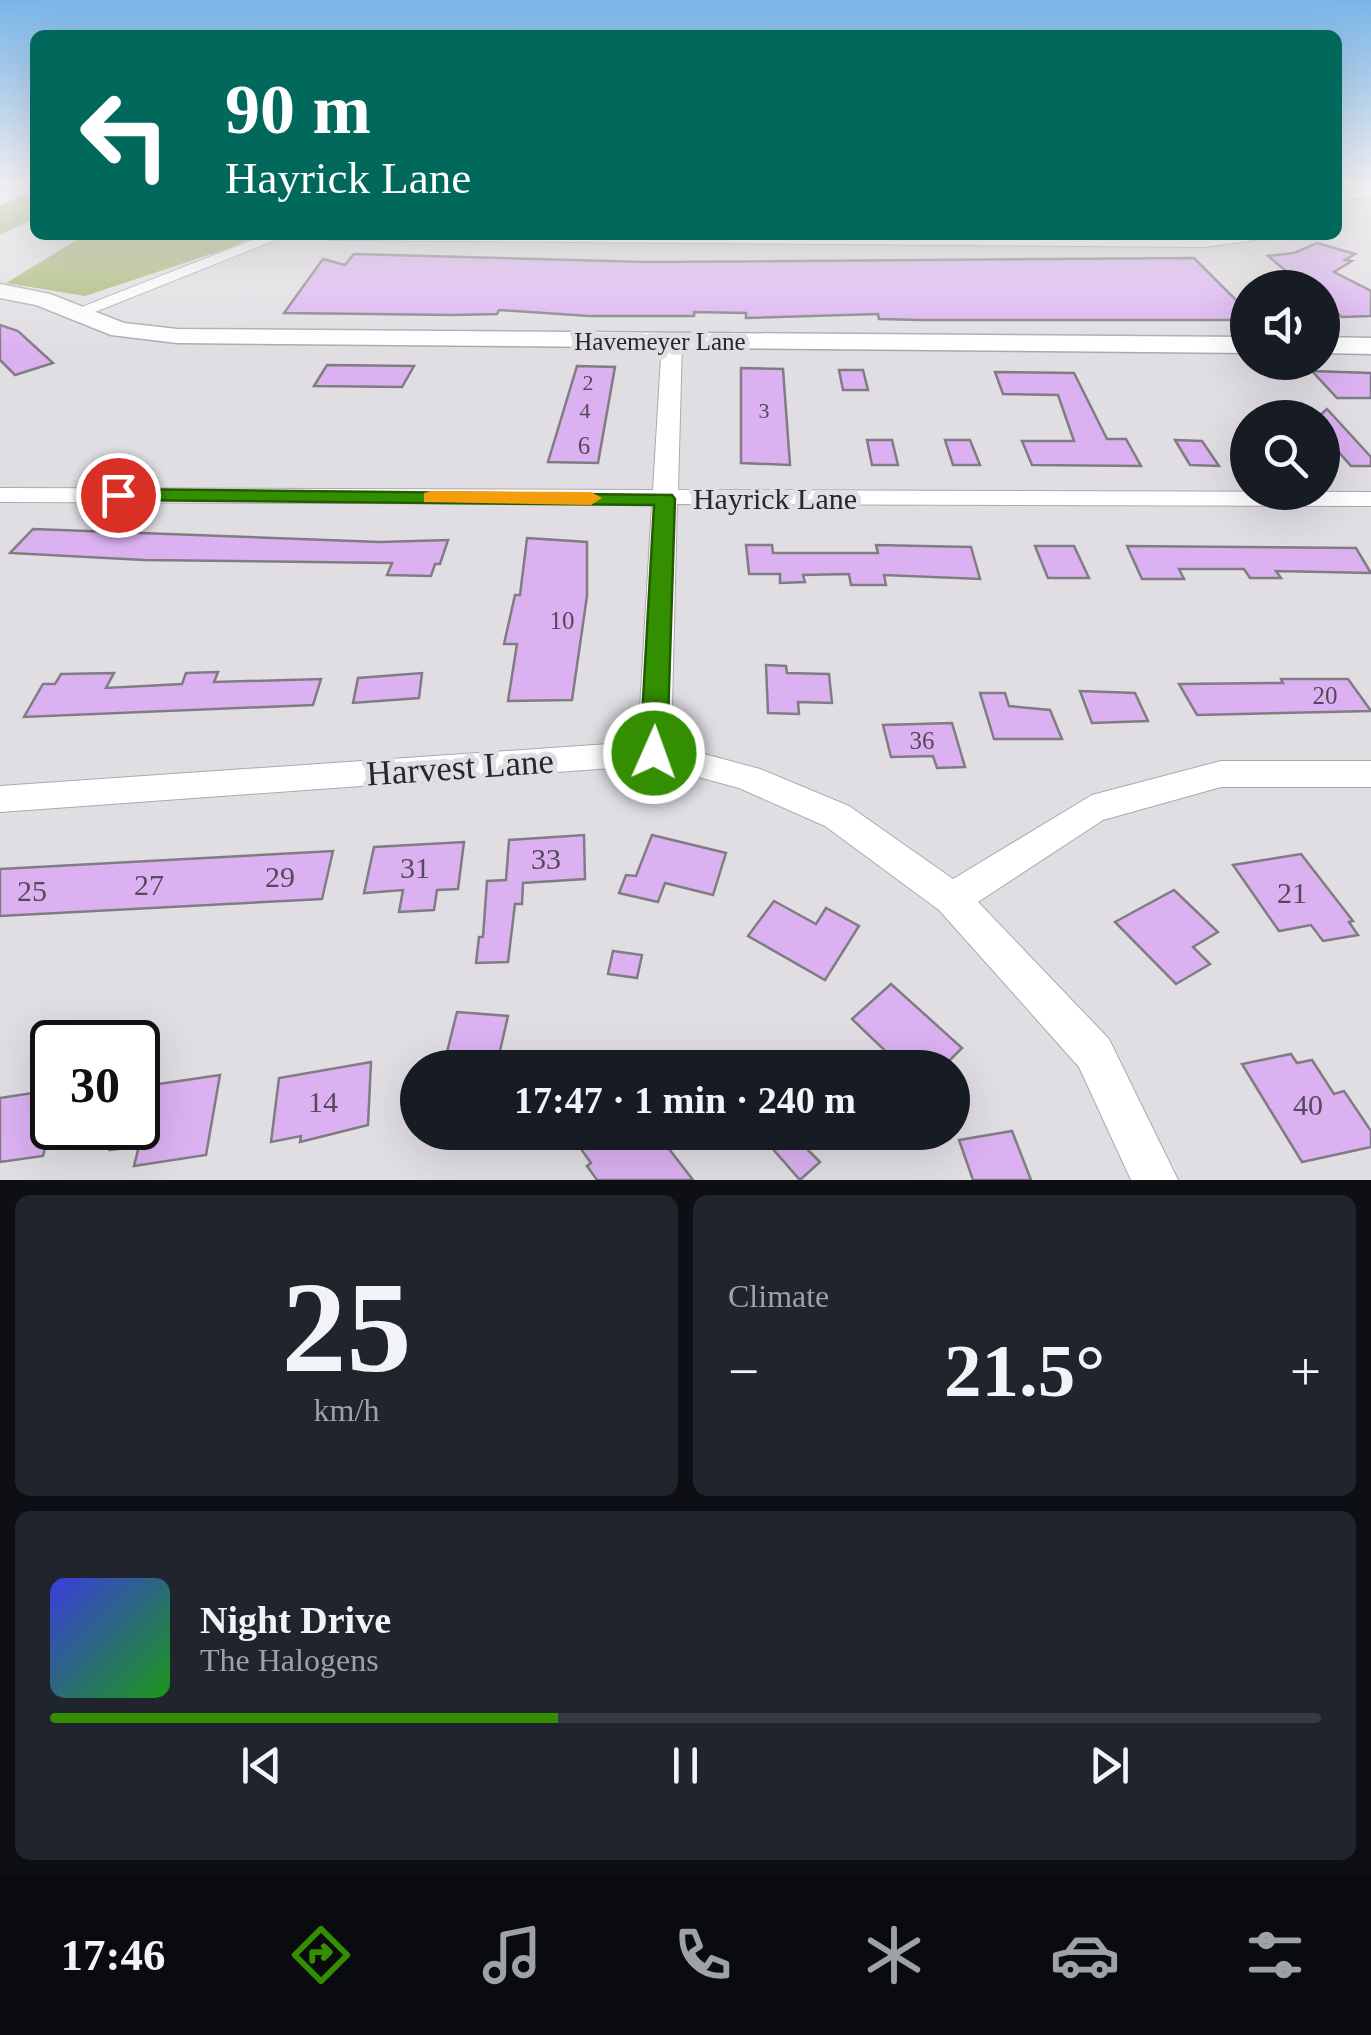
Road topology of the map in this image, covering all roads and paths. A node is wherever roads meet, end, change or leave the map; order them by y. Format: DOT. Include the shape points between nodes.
graph roads {
  1 [pos="267,240"];
  2 [pos="1158,240"];
  3 [pos="1218,240"];
  4 [pos="0,291"];
  5 [pos="78,312"];
  6 [pos="672,341"];
  7 [pos="1230,346"];
  8 [pos="1340,346"];
  9 [pos="1371,346"];
  10 [pos="0,494"];
  11 [pos="664,499"];
  12 [pos="1371,499"];
  13 [pos="654,753"];
  14 [pos="1371,774"];
  15 [pos="0,800"];
  16 [pos="952,900"];
  17 [pos="1155,1180"];
  1 -- 5 [label="street"];
  2 -- 3 [label="street"];
  4 -- 5 [label="street, Havemeyer Lane"];
  5 -- 6 [label="street, Havemeyer Lane" via="120,330 177,336"];
  6 -- 7 [label="street, Havemeyer Lane"];
  6 -- 11 [label="street"];
  8 -- 9 [label="street"];
  10 -- 11 [label="street, Hayrick Lane"];
  11 -- 12 [label="street, Hayrick Lane"];
  11 -- 13 [label="street"];
  13 -- 15 [label="street, Harvest Lane"];
  13 -- 16 [label="street, Harvest Lane" via="748,778 837,816"];
  14 -- 16 [label="street" via="1221,774 1092,809"];
  16 -- 17 [label="street, Harvest Lane" via="1094,1053"];
}
